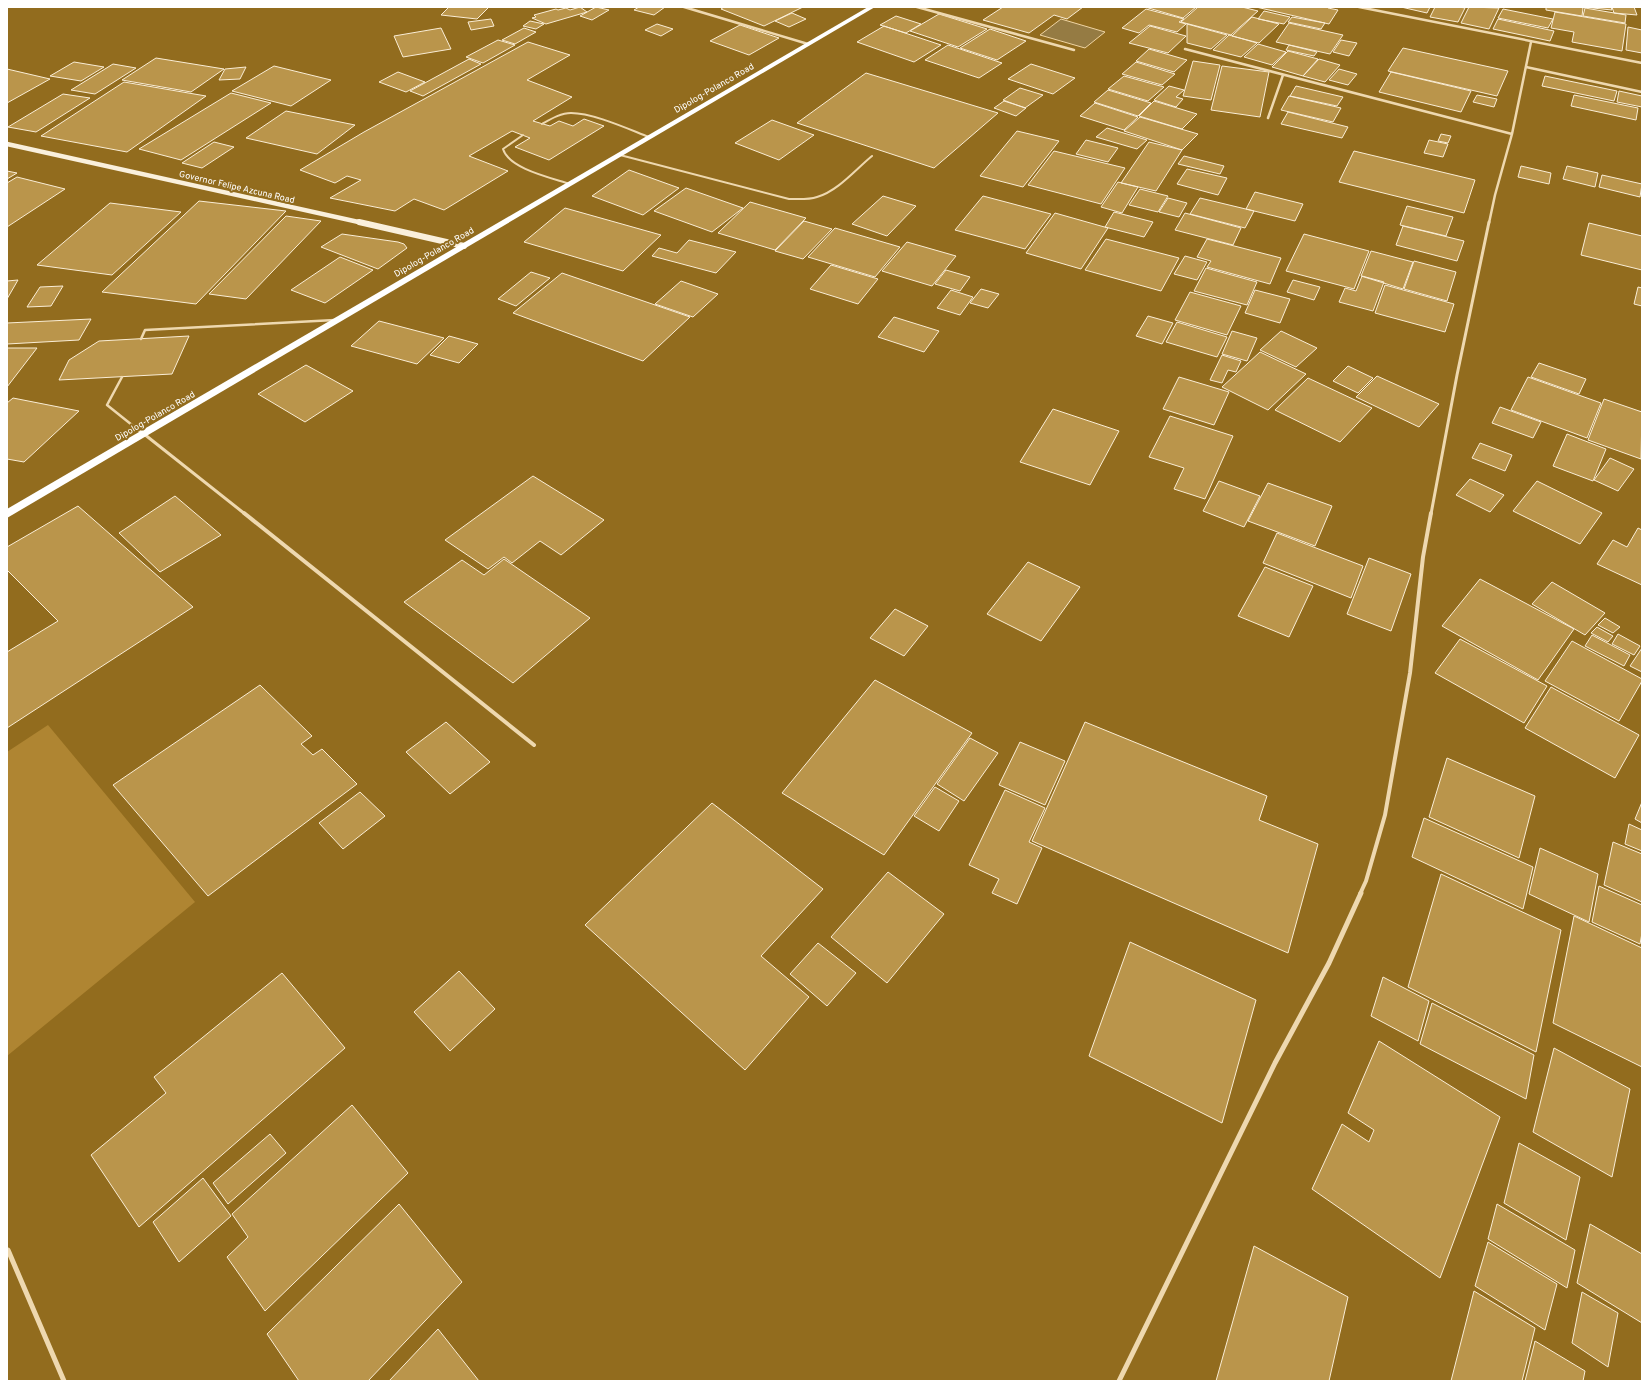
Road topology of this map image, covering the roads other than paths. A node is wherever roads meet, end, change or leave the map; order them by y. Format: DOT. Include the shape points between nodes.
graph roads {
  1 [pos="684,7"];
  2 [pos="872,7"];
  3 [pos="917,7"];
  4 [pos="1359,7"];
  5 [pos="1531,42"];
  6 [pos="808,44"];
  7 [pos="1185,49"];
  8 [pos="1074,50"];
  9 [pos="1642,63"];
  10 [pos="1526,67"];
  11 [pos="1283,76"];
  12 [pos="1642,92"];
  13 [pos="1268,118"];
  14 [pos="542,124"];
  15 [pos="1512,134"];
  16 [pos="523,135"];
  17 [pos="650,137"];
  18 [pos="7,144"];
  19 [pos="620,155"];
  20 [pos="872,156"];
  21 [pos="570,184"];
  22 [pos="464,246"];
  23 [pos="339,320"];
  24 [pos="141,338"];
  25 [pos="122,377"];
  26 [pos="144,434"];
  27 [pos="7,514"];
  28 [pos="534,745"];
  29 [pos="8,1250"];
  30 [pos="64,1381"];
  31 [pos="1119,1381"];
  1 -- 6 [label="street"];
  2 -- 6 [label="highway, Dipolog-Polanco Road"];
  3 -- 8 [label="street"];
  4 -- 5 [label="street"];
  5 -- 9 [label="street"];
  5 -- 10 [label="street"];
  6 -- 17 [label="highway, Dipolog-Polanco Road"];
  7 -- 11 [label="street"];
  10 -- 12 [label="street"];
  10 -- 15 [label="street"];
  11 -- 13 [label="street"];
  11 -- 15 [label="street"];
  14 -- 17 [label="lane" via="573,113"];
  15 -- 31 [label="street" via="1495,195 1457,375 1423,557 1410,673 1385,815 1366,881 1329,963 1276,1063"];
  16 -- 21 [label="lane" via="503,150 505,156 521,167"];
  17 -- 19 [label="highway, Dipolog-Polanco Road"];
  18 -- 22 [label="street, Governor Felipe Azcuna Road"];
  19 -- 20 [label="lane" via="789,199 819,196"];
  19 -- 21 [label="highway, Dipolog-Polanco Road"];
  21 -- 22 [label="highway, Dipolog-Polanco Road"];
  22 -- 23 [label="highway, Dipolog-Polanco Road"];
  23 -- 24 [label="lane" via="145,330"];
  23 -- 26 [label="highway, Dipolog-Polanco Road"];
  25 -- 26 [label="lane" via="108,405"];
  26 -- 27 [label="highway, Dipolog-Polanco Road"];
  26 -- 28 [label="street"];
  29 -- 30 [label="street"];
}
